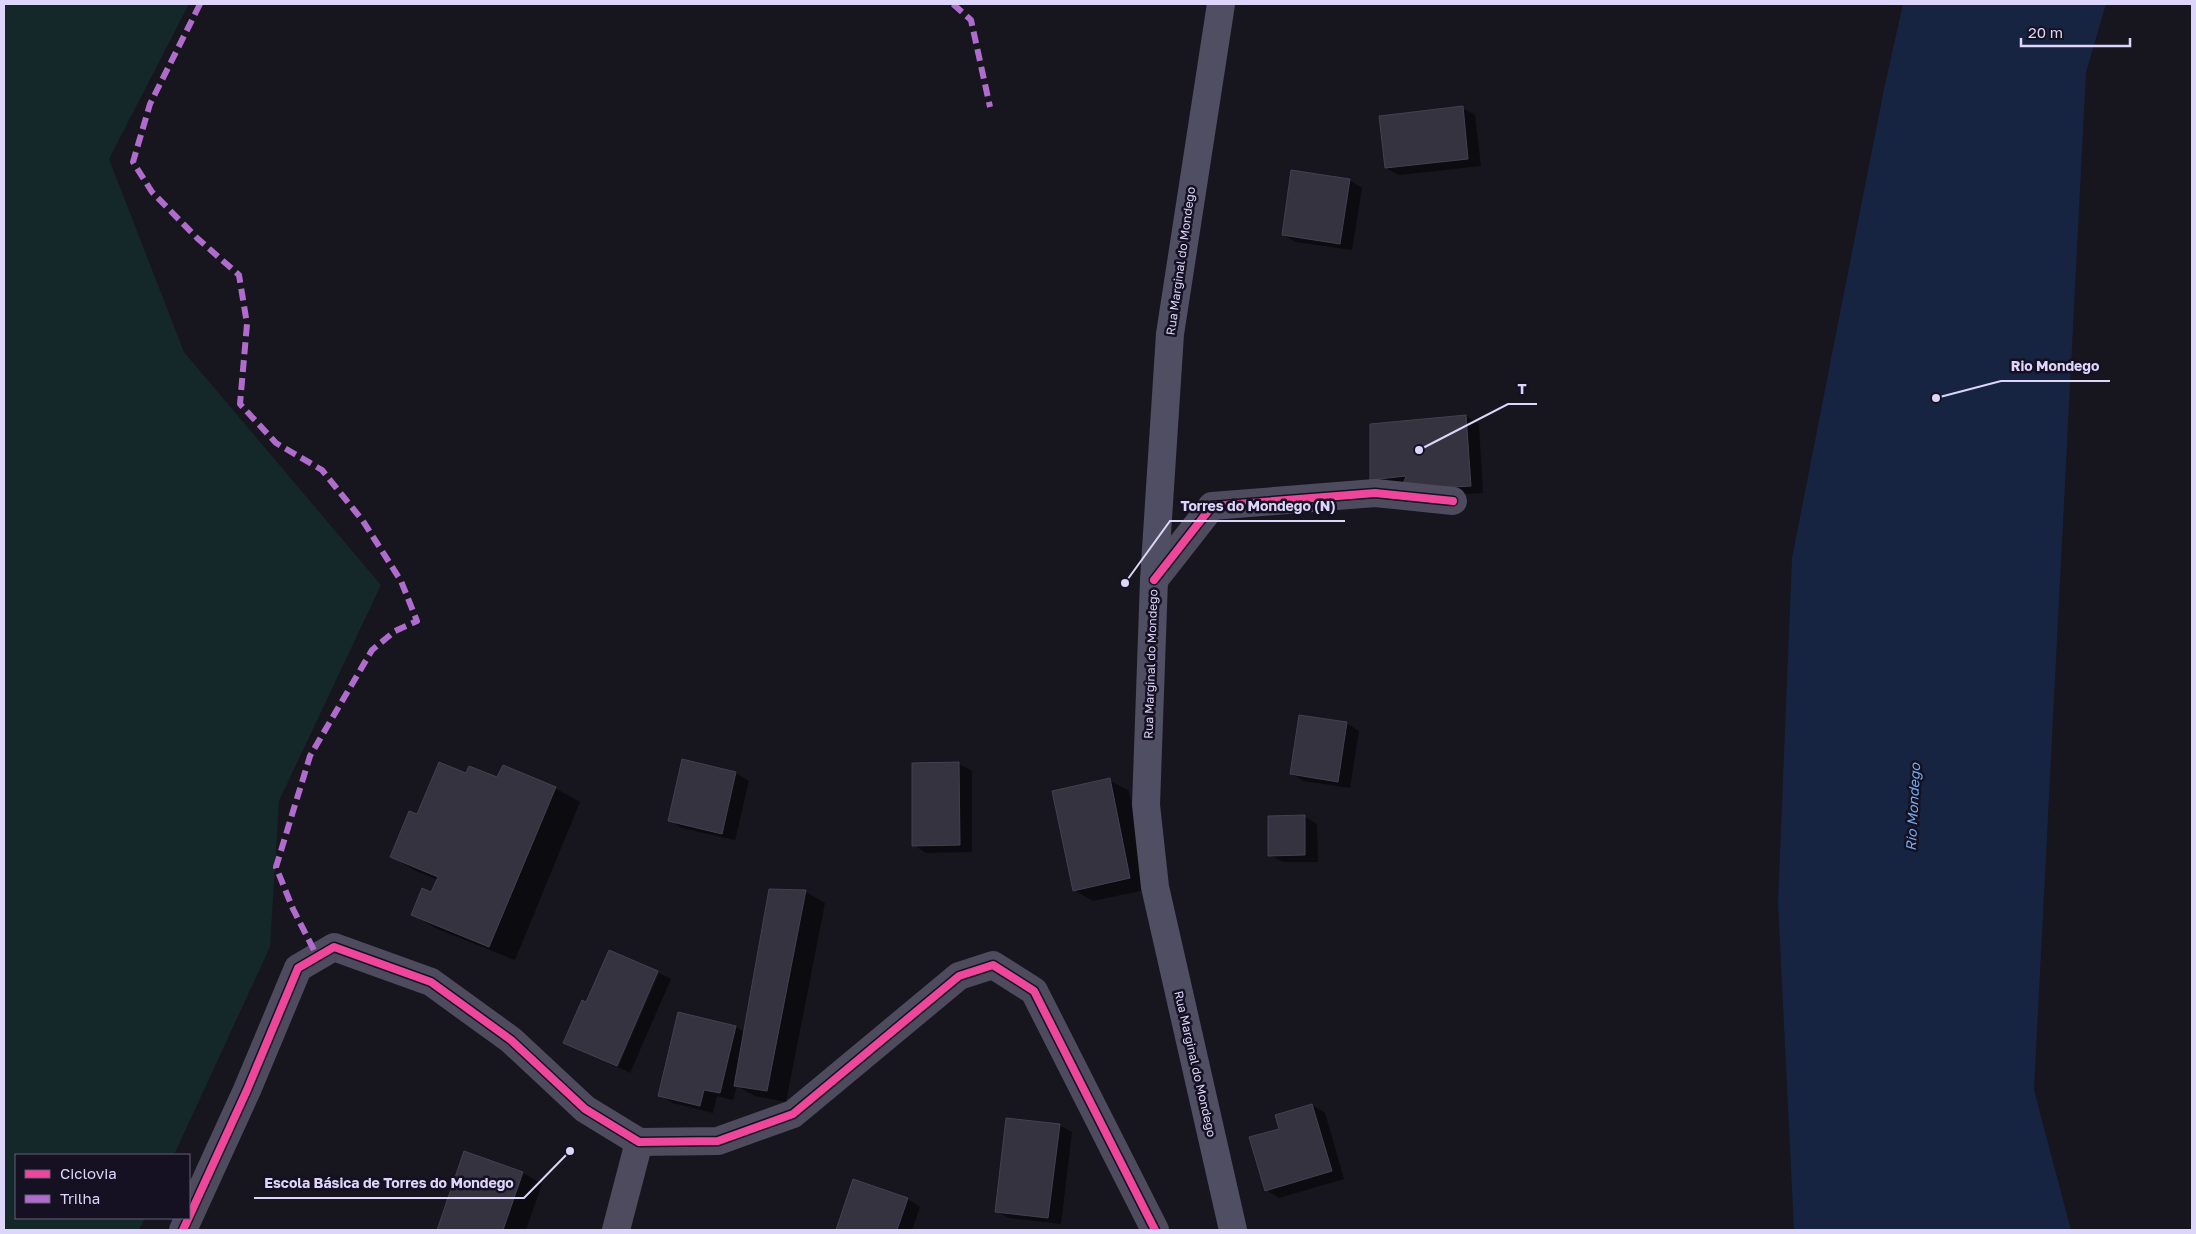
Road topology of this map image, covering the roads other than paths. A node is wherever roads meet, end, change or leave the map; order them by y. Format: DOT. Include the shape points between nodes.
graph roads {
  1 [pos="1222,4"];
  2 [pos="1453,501"];
  3 [pos="1154,580"];
  4 [pos="639,1142"];
  5 [pos="190,1215"];
  6 [pos="616,1230"];
  7 [pos="1155,1230"];
  8 [pos="1233,1230"];
  1 -- 3 [label="main road, Rua Marginal do Mondego" via="1170,334"];
  2 -- 3 [label="street" via="1375,493 1212,506"];
  3 -- 8 [label="main road, Rua Marginal do Mondego" via="1146,804 1155,887"];
  4 -- 5 [label="street" via="586,1109 511,1040 430,982 334,947 298,968"];
  4 -- 6 [label="street"];
  4 -- 7 [label="street" via="718,1140 793,1114 959,976 993,965 1034,991"];
}
